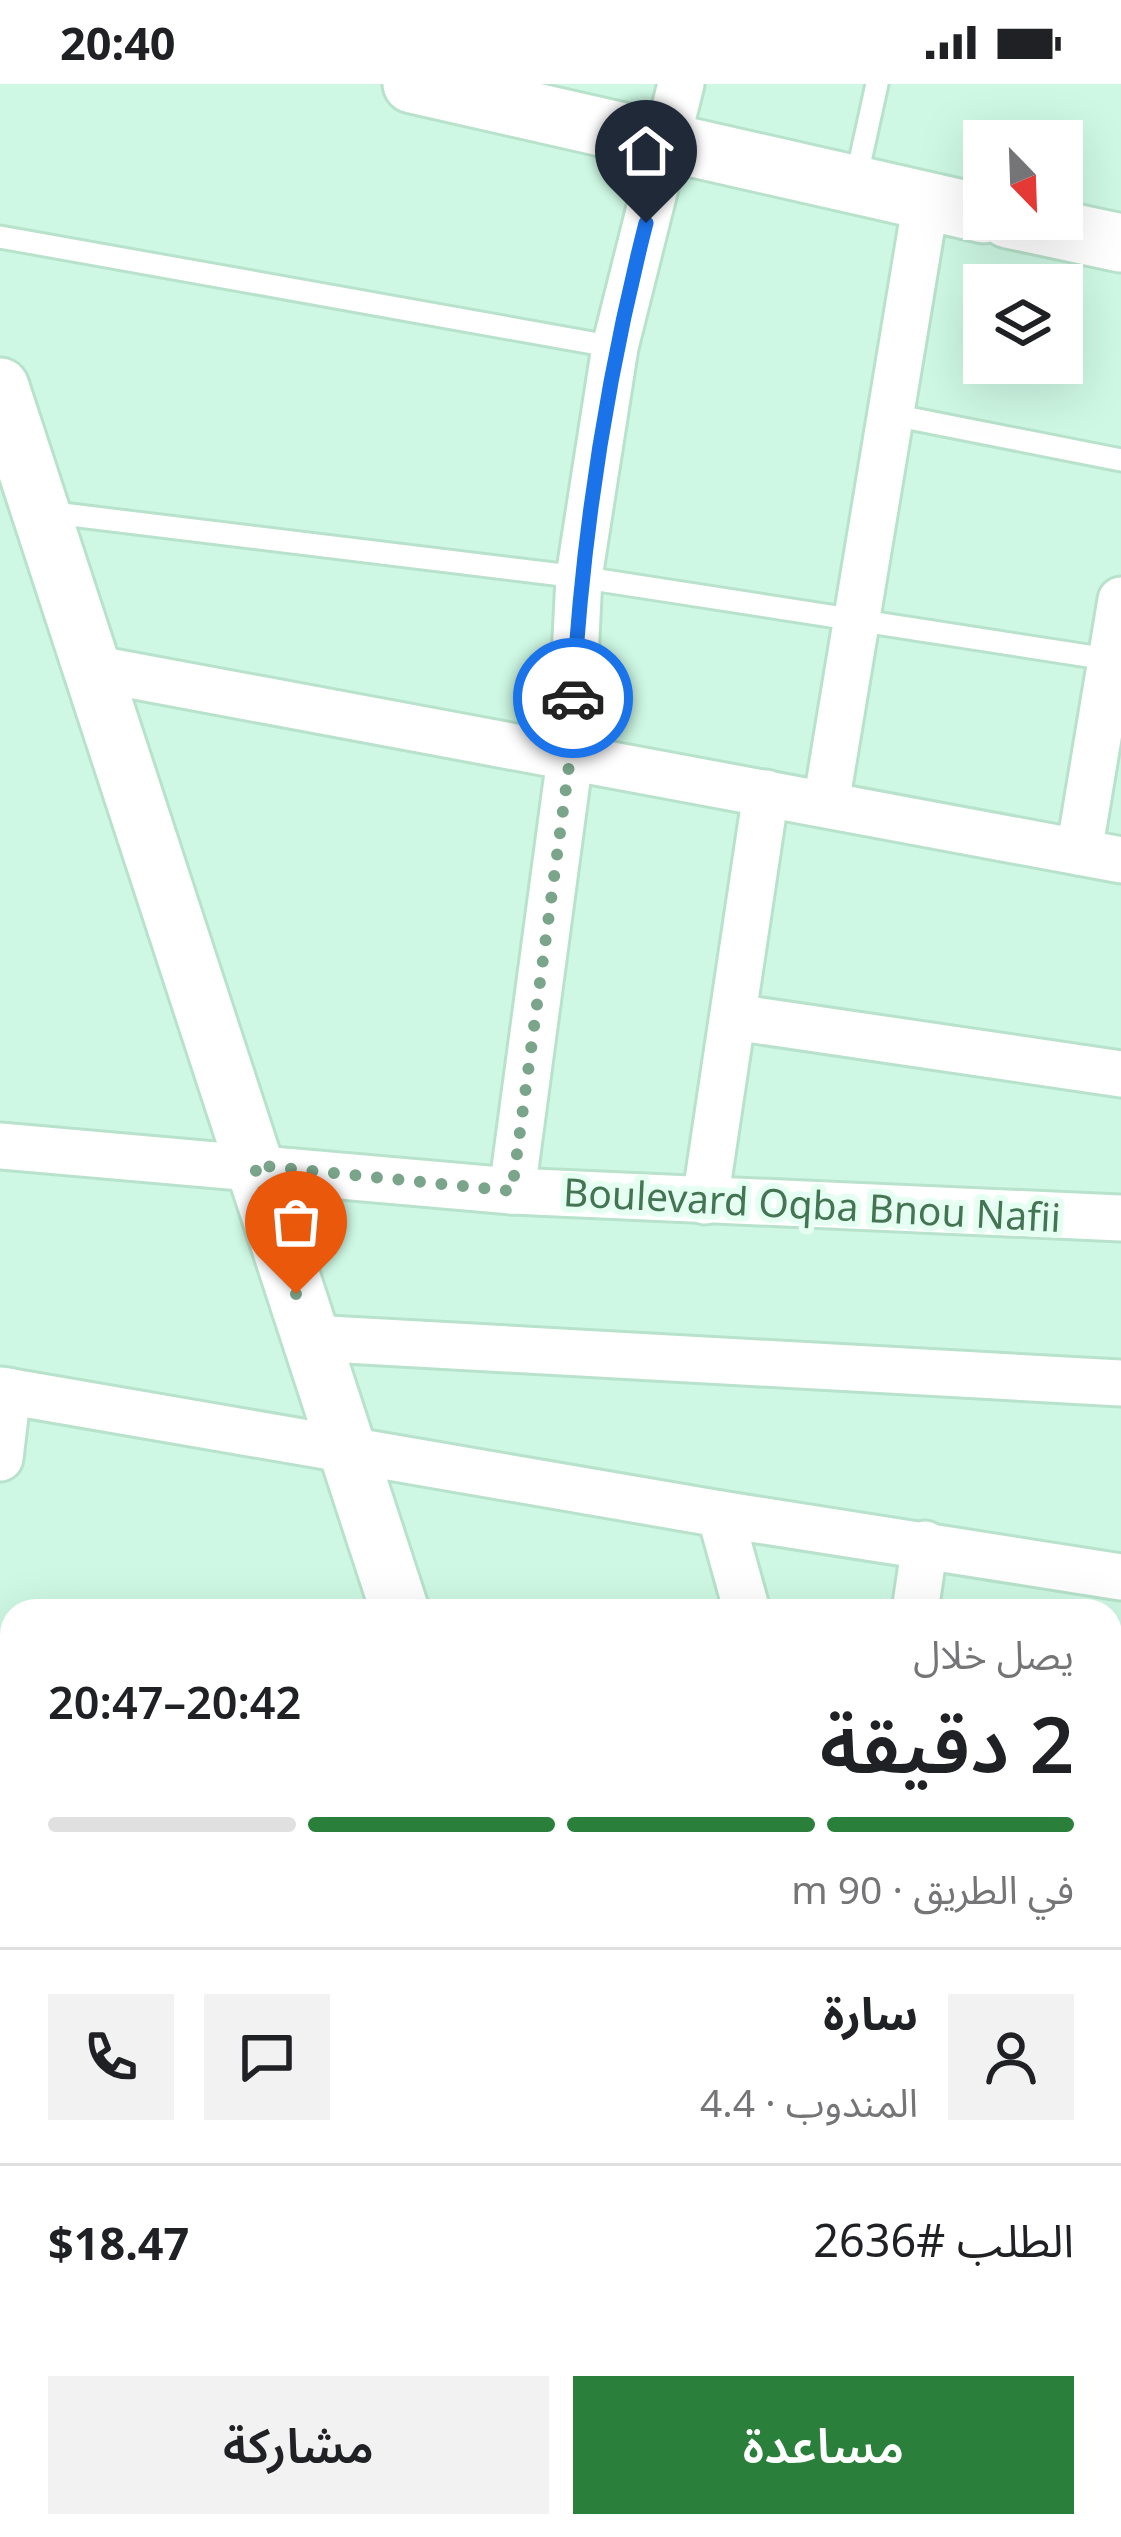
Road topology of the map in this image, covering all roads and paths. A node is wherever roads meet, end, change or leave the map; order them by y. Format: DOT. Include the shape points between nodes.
graph roads {
  1 [pos="412,84"];
  2 [pos="681,84"];
  3 [pos="877,84"];
  4 [pos="667,140"];
  5 [pos="855,184"];
  6 [pos="926,202"];
  7 [pos="963,210"];
  8 [pos="1083,235"];
  9 [pos="0,237"];
  10 [pos="1121,243"];
  11 [pos="615,346"];
  12 [pos="0,388"];
  13 [pos="893,415"];
  14 [pos="1121,460"];
  15 [pos="40,512"];
  16 [pos="579,577"];
  17 [pos="1121,599"];
  18 [pos="856,622"];
  19 [pos="1115,660"];
  20 [pos="92,668"];
  21 [pos="570,758"];
  22 [pos="766,793"];
  23 [pos="826,804"];
  24 [pos="1100,856"];
  25 [pos="734,1017"];
  26 [pos="1121,1074"];
  27 [pos="0,1146"];
  28 [pos="254,1165"];
  29 [pos="512,1191"];
  30 [pos="705,1201"];
  31 [pos="1121,1218"];
  32 [pos="310,1338"];
  33 [pos="1121,1383"];
  34 [pos="4,1390"];
  35 [pos="348,1451"];
  36 [pos="0,1458"];
  37 [pos="720,1514"];
  38 [pos="925,1544"];
  39 [pos="1121,1576"];
  40 [pos="396,1599"];
  41 [pos="745,1599"];
  42 [pos="917,1599"];
  1 -- 4 [label="street"];
  2 -- 4 [label="street"];
  3 -- 5 [label="lane"];
  4 -- 5 [label="street"];
  4 -- 11 [label="street"];
  5 -- 6 [label="street"];
  6 -- 7 [label="street"];
  6 -- 13 [label="street"];
  8 -- 10 [label="street"];
  9 -- 11 [label="lane"];
  11 -- 16 [label="street"];
  12 -- 15 [label="street"];
  13 -- 14 [label="lane"];
  13 -- 18 [label="street"];
  15 -- 16 [label="lane"];
  15 -- 20 [label="street"];
  16 -- 18 [label="lane"];
  16 -- 21 [label="street"];
  17 -- 19 [label="street"];
  18 -- 19 [label="lane"];
  18 -- 23 [label="street"];
  19 -- 24 [label="street"];
  20 -- 21 [label="street"];
  20 -- 28 [label="street"];
  21 -- 22 [label="street"];
  21 -- 29 [label="street"];
  22 -- 23 [label="street"];
  22 -- 25 [label="street"];
  23 -- 24 [label="street"];
  25 -- 26 [label="street"];
  25 -- 30 [label="street"];
  27 -- 28 [label="street, Boulevard Oqba Bnou Nafii"];
  28 -- 29 [label="street, Boulevard Oqba Bnou Nafii"];
  28 -- 32 [label="street"];
  29 -- 30 [label="street, Boulevard Oqba Bnou Nafii"];
  30 -- 31 [label="street, Boulevard Oqba Bnou Nafii"];
  32 -- 33 [label="street"];
  32 -- 35 [label="street"];
  34 -- 35 [label="street"];
  34 -- 36 [label="street"];
  35 -- 37 [label="street"];
  35 -- 40 [label="street"];
  37 -- 38 [label="street"];
  37 -- 41 [label="street"];
  38 -- 39 [label="street"];
  38 -- 42 [label="street"];
}
